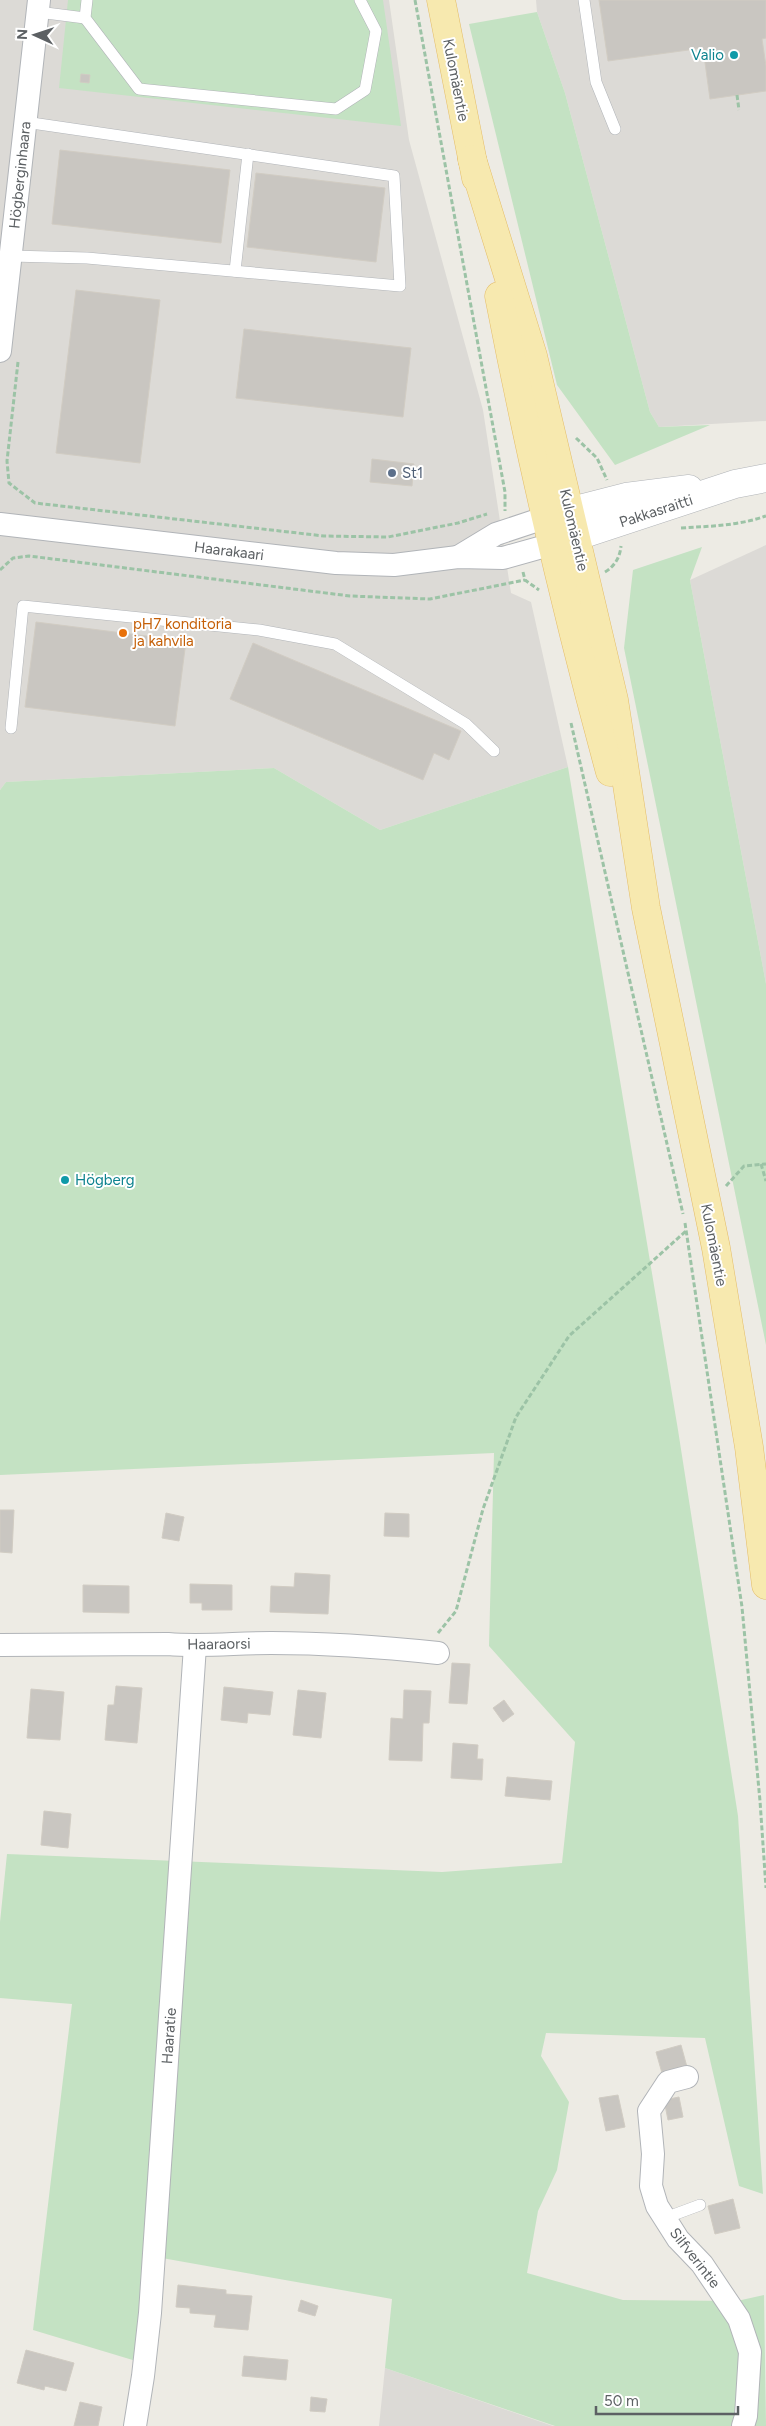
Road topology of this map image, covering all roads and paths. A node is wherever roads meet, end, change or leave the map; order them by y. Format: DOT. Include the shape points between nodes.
graph roads {
  1 [pos="87,0"];
  2 [pos="360,0"];
  3 [pos="414,0"];
  4 [pos="441,0"];
  5 [pos="584,0"];
  6 [pos="39,6"];
  7 [pos="86,18"];
  8 [pos="737,95"];
  9 [pos="739,110"];
  10 [pos="25,122"];
  11 [pos="616,129"];
  12 [pos="248,154"];
  13 [pos="11,256"];
  14 [pos="235,271"];
  15 [pos="9,353"];
  16 [pos="766,478"];
  17 [pos="735,484"];
  18 [pos="559,514"];
  19 [pos="509,518"];
  20 [pos="0,524"];
  21 [pos="564,541"];
  22 [pos="519,555"];
  23 [pos="458,557"];
  24 [pos="0,570"];
  25 [pos="525,580"];
  26 [pos="541,598"];
  27 [pos="569,715"];
  28 [pos="11,728"];
  29 [pos="494,751"];
  30 [pos="761,1164"];
  31 [pos="766,1164"];
  32 [pos="744,1166"];
  33 [pos="766,1182"];
  34 [pos="686,1230"];
  35 [pos="766,1584"];
  36 [pos="0,1645"];
  37 [pos="195,1646"];
  38 [pos="431,1652"];
  39 [pos="766,1888"];
  40 [pos="687,2077"];
  41 [pos="700,2205"];
  42 [pos="665,2218"];
  43 [pos="135,2426"];
  44 [pos="743,2426"];
  1 -- 7 [label="lane"];
  2 -- 7 [label="lane" via="376,30 365,90 336,109 139,89"];
  3 -- 19 [label="path"];
  4 -- 18 [label="main road, Kulomäentie" via="512,363"];
  5 -- 11 [label="lane" via="596,82"];
  6 -- 7 [label="lane"];
  6 -- 10 [label="street, Högberginhaara"];
  8 -- 9 [label="path"];
  10 -- 12 [label="lane"];
  10 -- 13 [label="street, Högberginhaara"];
  12 -- 14 [label="lane"];
  12 -- 14 [label="lane" via="394,176 400,286"];
  13 -- 14 [label="lane" via="87,258"];
  13 -- 15 [label="street, Högberginhaara"];
  15 -- 19 [label="path" via="9,483 36,503 324,536 388,537 458,523"];
  16 -- 17 [label="street, Pakkasraitti"];
  17 -- 18 [label="street, Pakkasraitti" via="650,492"];
  17 -- 21 [label="street, Pakkasraitti"];
  18 -- 19 [label="street, Haarakaari"];
  18 -- 21 [label="main road, Kulomäentie"];
  19 -- 23 [label="street, Haarakaari"];
  20 -- 23 [label="street, Haarakaari" via="336,563 394,565"];
  21 -- 22 [label="street, Haarakaari"];
  21 -- 35 [label="main road, Kulomäentie" via="614,700 646,908 716,1248 749,1447"];
  22 -- 23 [label="street, Haarakaari"];
  22 -- 25 [label="path"];
  24 -- 25 [label="path" via="12,558 29,556 404,600 430,599"];
  25 -- 26 [label="path" via="539,590"];
  27 -- 34 [label="path"];
  28 -- 29 [label="lane" via="23,606 259,630 335,644 466,724"];
  30 -- 31 [label="path"];
  30 -- 32 [label="path"];
  30 -- 33 [label="path"];
  34 -- 38 [label="path" via="569,1336 516,1417 483,1509 456,1610"];
  34 -- 39 [label="path" via="742,1607"];
  36 -- 37 [label="street, Haaraorsi"];
  37 -- 38 [label="street, Haaraorsi" via="229,1643 340,1644"];
  37 -- 43 [label="street, Haaratie" via="150,2313"];
  40 -- 42 [label="street, Silfverintie" via="668,2082 649,2111 653,2154 651,2186 657,2206"];
  41 -- 42 [label="lane"];
  42 -- 44 [label="street, Silfverintie" via="678,2239 713,2278 739,2319 750,2352"];
}
